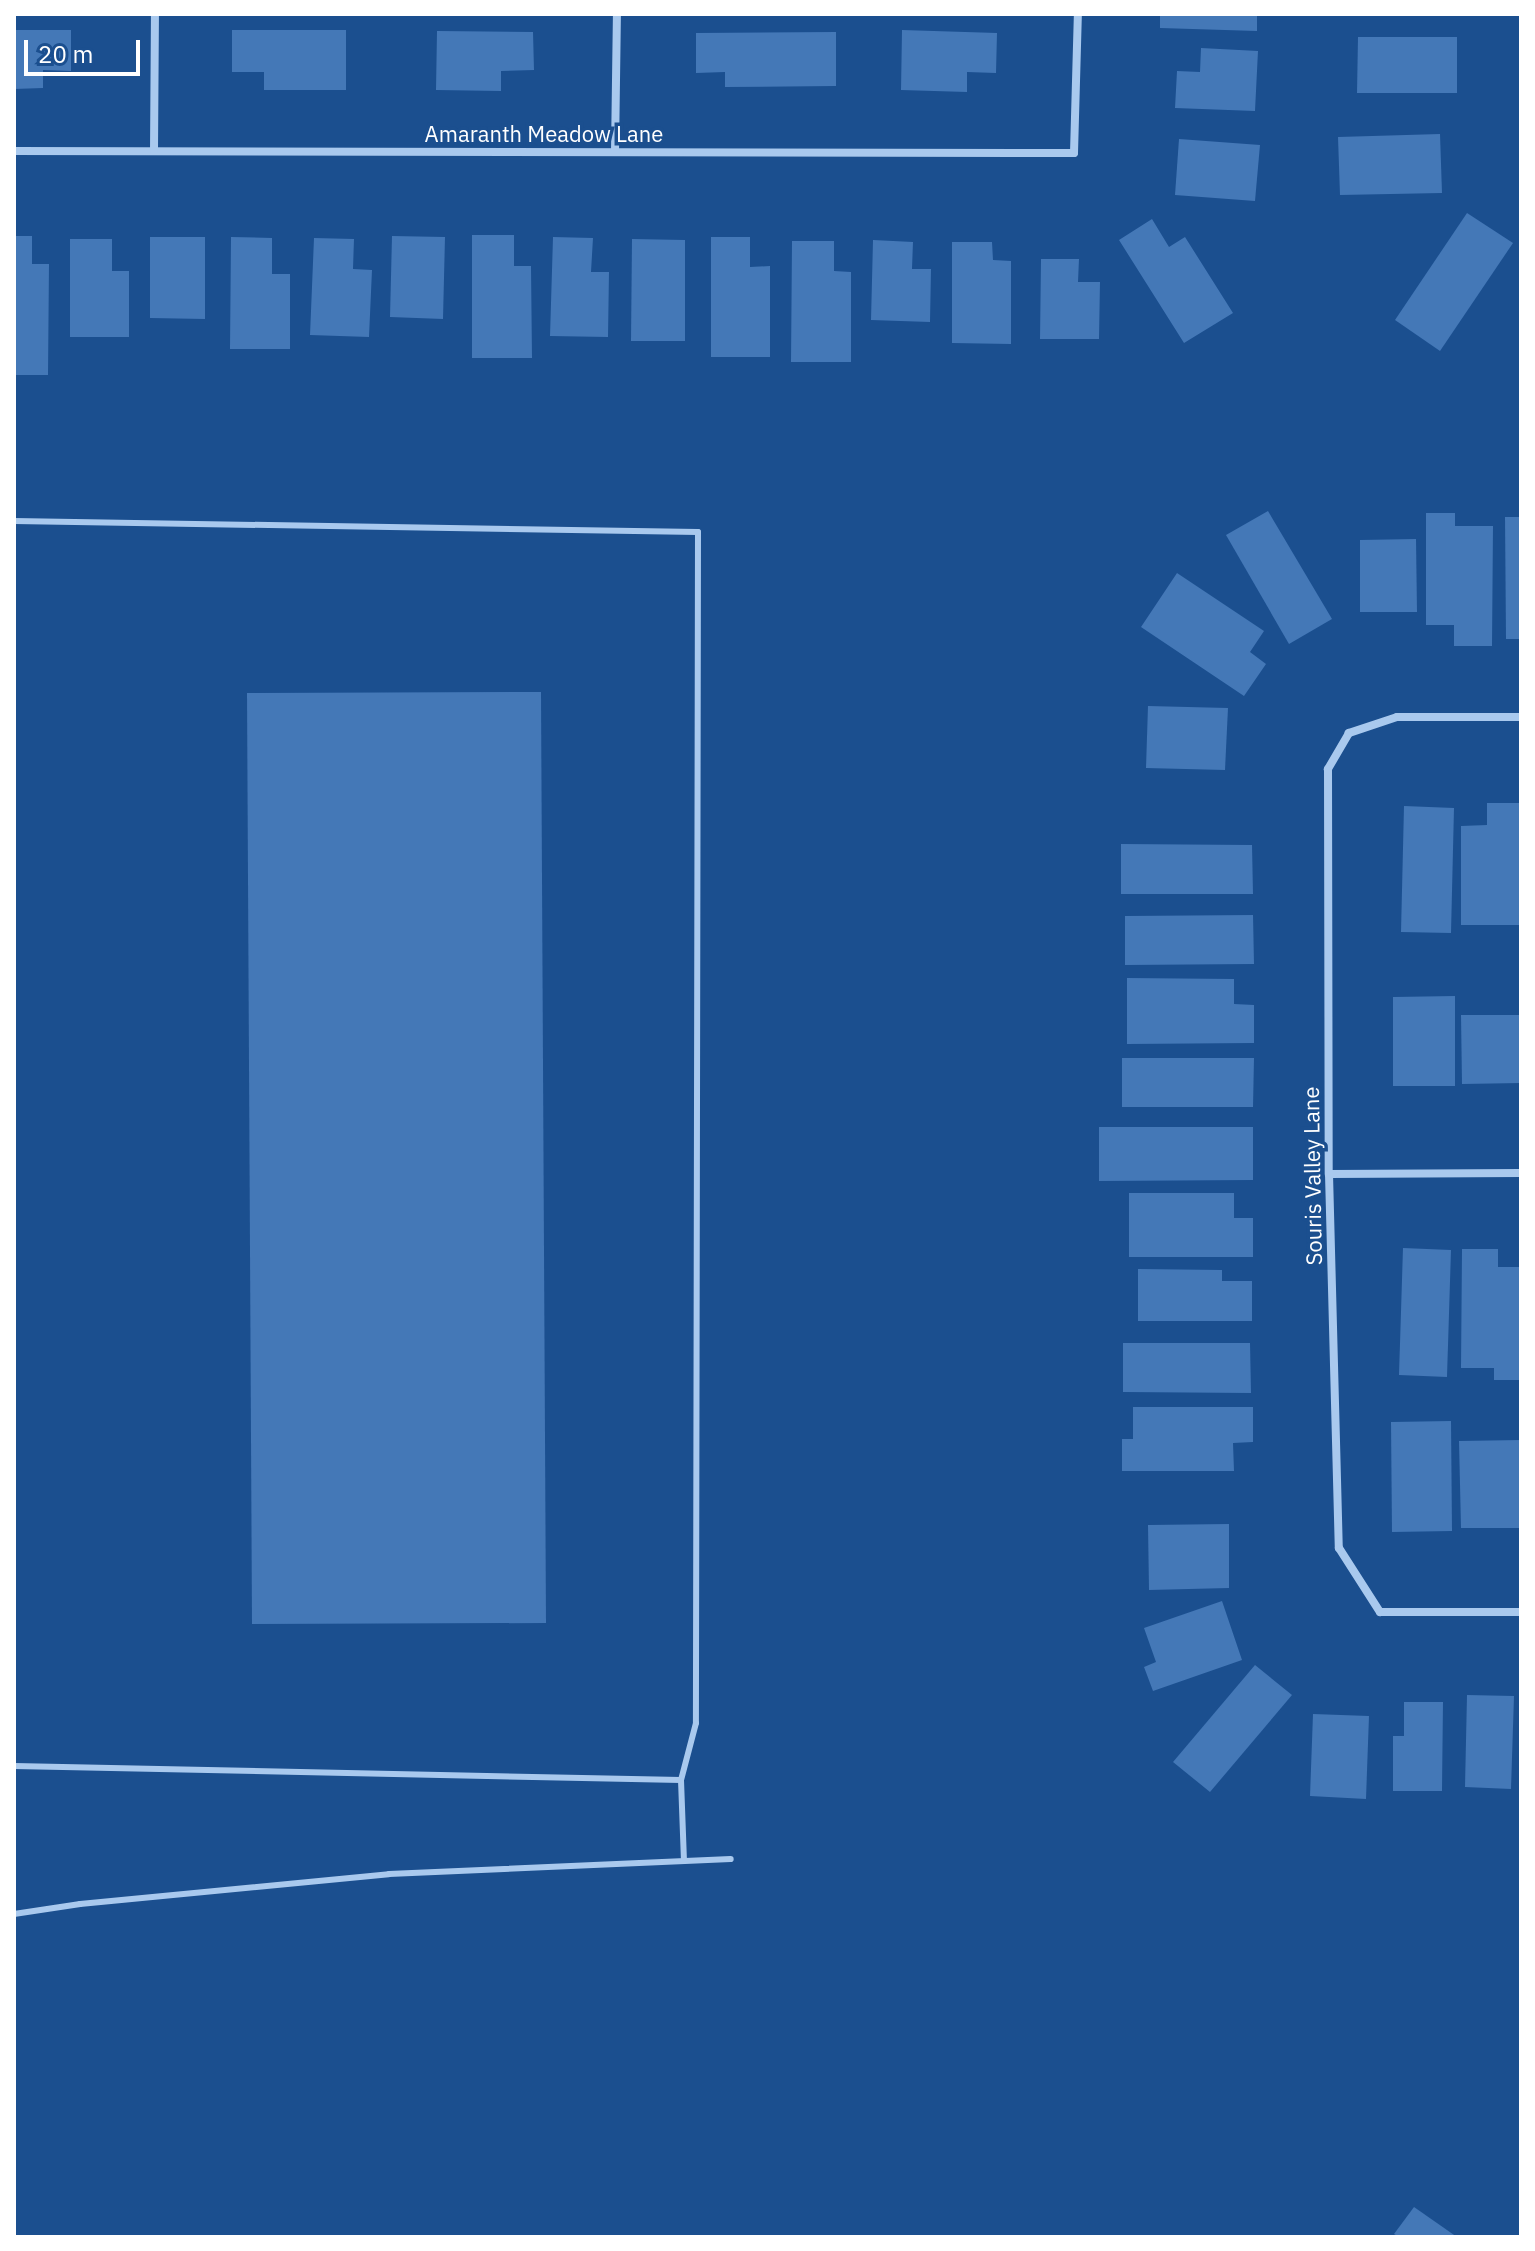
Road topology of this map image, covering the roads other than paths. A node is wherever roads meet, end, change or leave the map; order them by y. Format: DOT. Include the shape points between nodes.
graph roads {
  1 [pos="155,14"];
  2 [pos="617,14"];
  3 [pos="1078,14"];
  4 [pos="14,151"];
  5 [pos="154,151"];
  6 [pos="615,152"];
  7 [pos="14,521"];
  8 [pos="1521,717"];
  9 [pos="1521,1173"];
  10 [pos="1329,1174"];
  11 [pos="1521,1612"];
  12 [pos="14,1766"];
  13 [pos="681,1780"];
  14 [pos="731,1859"];
  15 [pos="684,1861"];
  16 [pos="14,1914"];
  1 -- 5 [label="street"];
  2 -- 6 [label="street"];
  3 -- 6 [label="street, Amaranth Meadow Lane" via="1074,153"];
  4 -- 5 [label="street, Amaranth Meadow Lane"];
  5 -- 6 [label="street, Amaranth Meadow Lane"];
  7 -- 13 [label="lane" via="698,532 696,1723"];
  8 -- 10 [label="street, Souris Valley Lane" via="1397,717 1349,733 1328,769"];
  9 -- 10 [label="street"];
  10 -- 11 [label="street, Souris Valley Lane" via="1339,1548 1380,1612"];
  12 -- 13 [label="lane"];
  13 -- 15 [label="lane"];
  14 -- 15 [label="lane"];
  15 -- 16 [label="lane" via="389,1874"];
}
